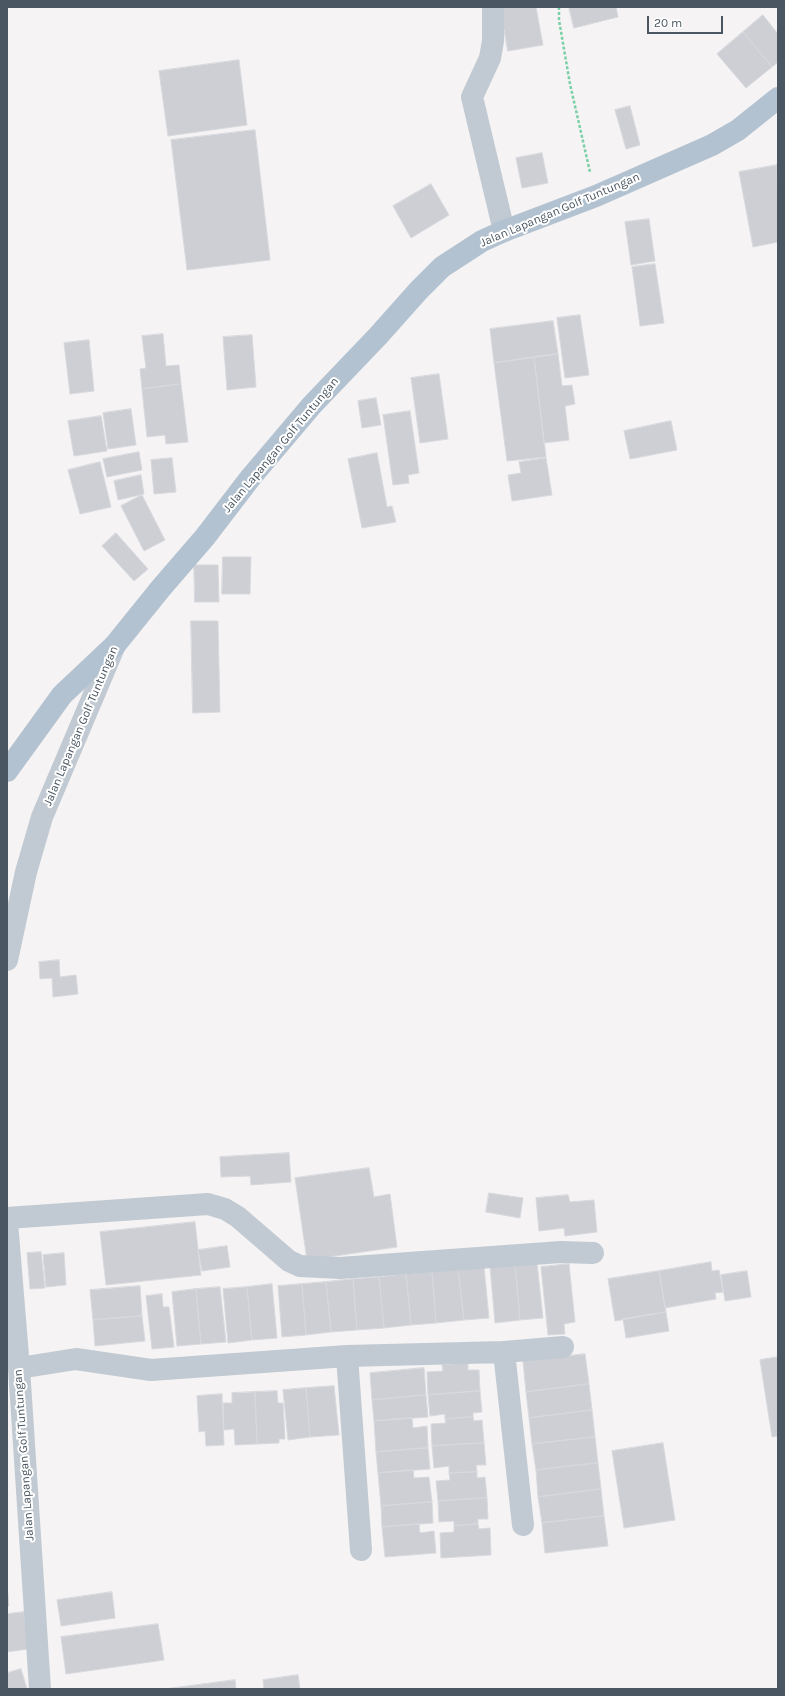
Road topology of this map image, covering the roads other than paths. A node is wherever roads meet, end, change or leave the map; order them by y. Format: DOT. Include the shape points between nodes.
graph roads {
  1 [pos="493,7"];
  2 [pos="778,98"];
  3 [pos="504,231"];
  4 [pos="115,645"];
  5 [pos="7,771"];
  6 [pos="7,960"];
  7 [pos="7,1218"];
  8 [pos="7,1222"];
  9 [pos="593,1253"];
  10 [pos="563,1347"];
  11 [pos="504,1352"];
  12 [pos="347,1356"];
  13 [pos="19,1368"];
  14 [pos="523,1525"];
  15 [pos="361,1550"];
  16 [pos="40,1689"];
  1 -- 3 [label="street" via="490,58 472,98"];
  2 -- 3 [label="main road, Jalan Lapangan Golf Tuntungan" via="738,130 712,145 596,196"];
  3 -- 4 [label="main road, Jalan Lapangan Golf Tuntungan" via="482,241 442,267 419,290 312,405"];
  4 -- 5 [label="main road" via="62,695"];
  4 -- 6 [label="street, Jalan Lapangan Golf Tuntungan" via="42,817 26,872"];
  7 -- 9 [label="street" via="208,1204 225,1208 289,1261 300,1266 340,1268 561,1252"];
  8 -- 13 [label="street, Jalan Lapangan Golf Tuntungan"];
  10 -- 11 [label="street"];
  11 -- 12 [label="street"];
  11 -- 14 [label="street"];
  12 -- 13 [label="street" via="151,1370 76,1359"];
  12 -- 15 [label="street"];
  13 -- 16 [label="street, Jalan Lapangan Golf Tuntungan"];
}
